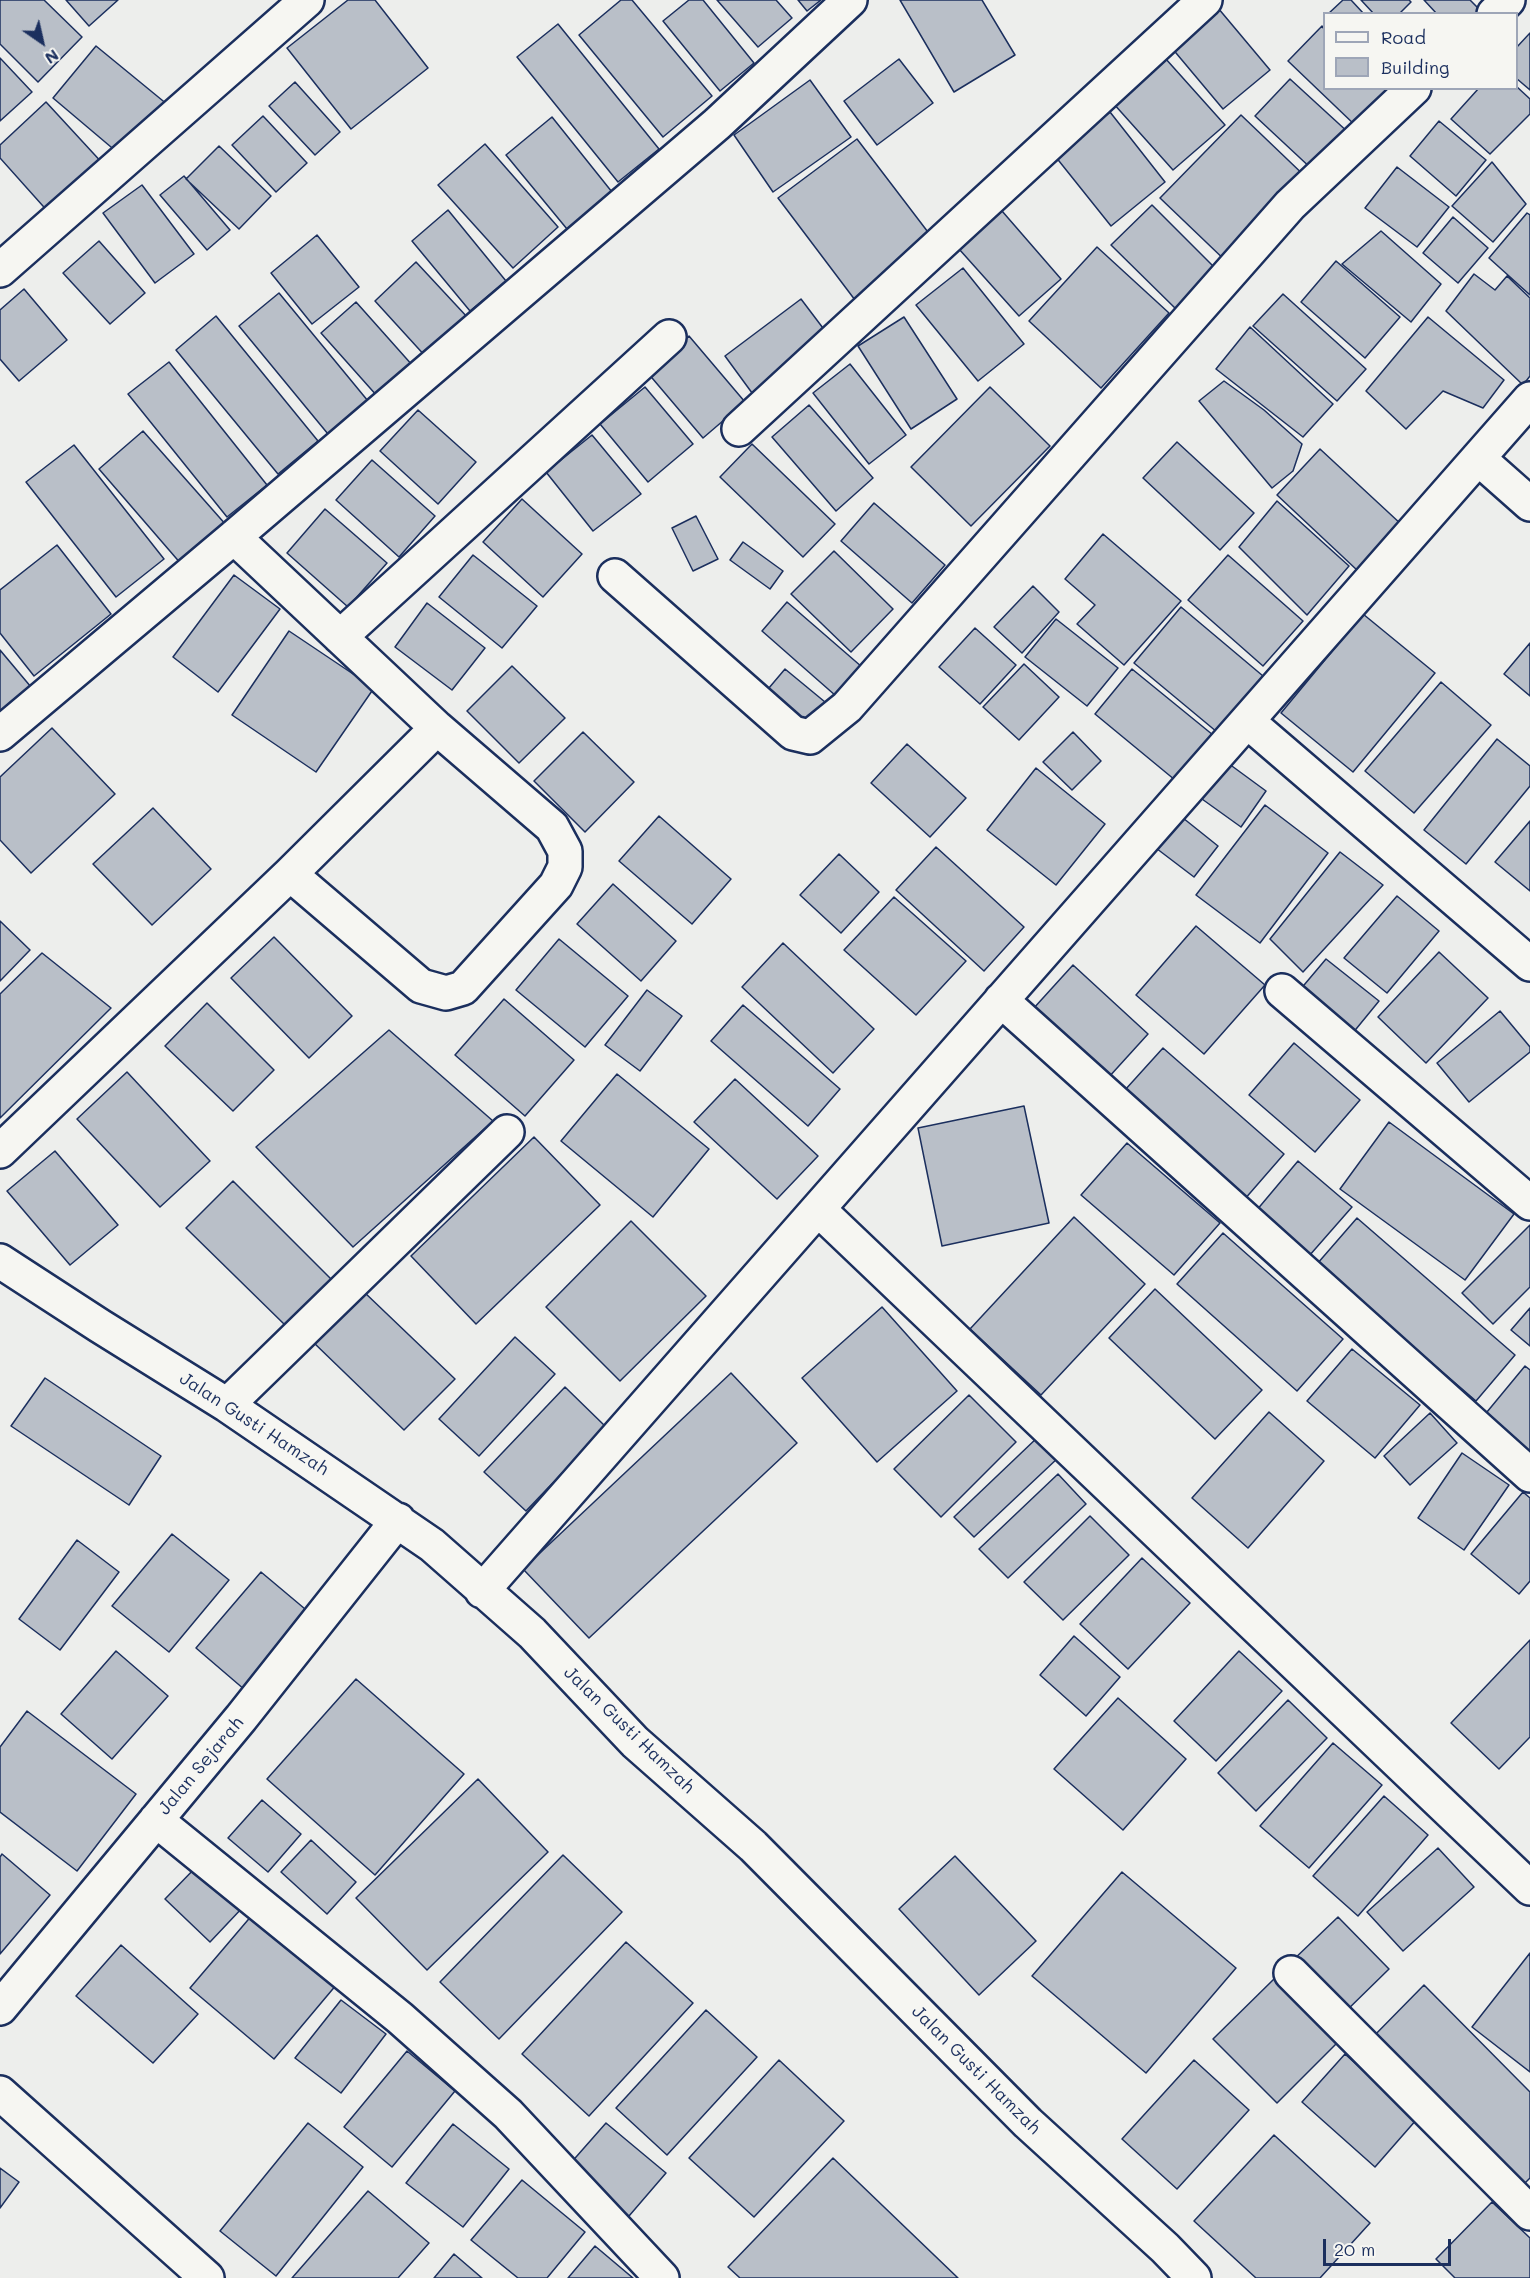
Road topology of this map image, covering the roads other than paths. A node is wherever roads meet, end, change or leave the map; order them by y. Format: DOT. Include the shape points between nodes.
graph roads {
  1 [pos="307,0"];
  2 [pos="850,0"];
  3 [pos="1205,0"];
  4 [pos="1508,0"];
  5 [pos="1496,12"];
  6 [pos="1412,90"];
  7 [pos="0,270"];
  8 [pos="669,337"];
  9 [pos="1530,399"];
  10 [pos="739,429"];
  11 [pos="1478,458"];
  12 [pos="1530,504"];
  13 [pos="234,537"];
  14 [pos="615,576"];
  15 [pos="340,637"];
  16 [pos="1247,721"];
  17 [pos="437,728"];
  18 [pos="0,734"];
  19 [pos="290,874"];
  20 [pos="1530,964"];
  21 [pos="1282,991"];
  22 [pos="1001,1000"];
  23 [pos="507,1132"];
  24 [pos="0,1151"];
  25 [pos="1530,1203"];
  26 [pos="818,1209"];
  27 [pos="5,1273"];
  28 [pos="227,1405"];
  29 [pos="1530,1475"];
  30 [pos="398,1520"];
  31 [pos="482,1591"];
  32 [pos="156,1821"];
  33 [pos="1530,1888"];
  34 [pos="1291,1973"];
  35 [pos="0,2008"];
  36 [pos="0,2093"];
  37 [pos="1530,2213"];
  38 [pos="207,2278"];
  39 [pos="662,2278"];
  40 [pos="1194,2278"];
  1 -- 7 [label="street"];
  2 -- 13 [label="street" via="717,124"];
  3 -- 10 [label="street"];
  4 -- 5 [label="street"];
  6 -- 14 [label="street" via="1290,205 847,707 810,737 793,734"];
  8 -- 15 [label="street"];
  9 -- 11 [label="street"];
  11 -- 12 [label="street"];
  11 -- 16 [label="street"];
  13 -- 15 [label="street"];
  13 -- 18 [label="street"];
  15 -- 17 [label="street"];
  16 -- 20 [label="street"];
  16 -- 22 [label="street"];
  17 -- 19 [label="street"];
  17 -- 19 [label="street" via="552,827 565,851 565,867 556,885 463,988 446,993 421,986"];
  19 -- 24 [label="street"];
  21 -- 25 [label="street"];
  22 -- 26 [label="street"];
  22 -- 29 [label="street"];
  23 -- 28 [label="street"];
  26 -- 31 [label="street"];
  26 -- 33 [label="street"];
  27 -- 28 [label="street, Jalan Gusti Hamzah"];
  28 -- 30 [label="street, Jalan Gusti Hamzah"];
  30 -- 31 [label="street, Jalan Gusti Hamzah"];
  30 -- 32 [label="street, Jalan Sejarah"];
  31 -- 40 [label="street, Jalan Gusti Hamzah" via="532,1634 635,1742 753,1846 1028,2123"];
  32 -- 35 [label="street, Jalan Sejarah"];
  32 -- 39 [label="street" via="400,2018 508,2114"];
  34 -- 37 [label="street"];
  36 -- 38 [label="street"];
}
